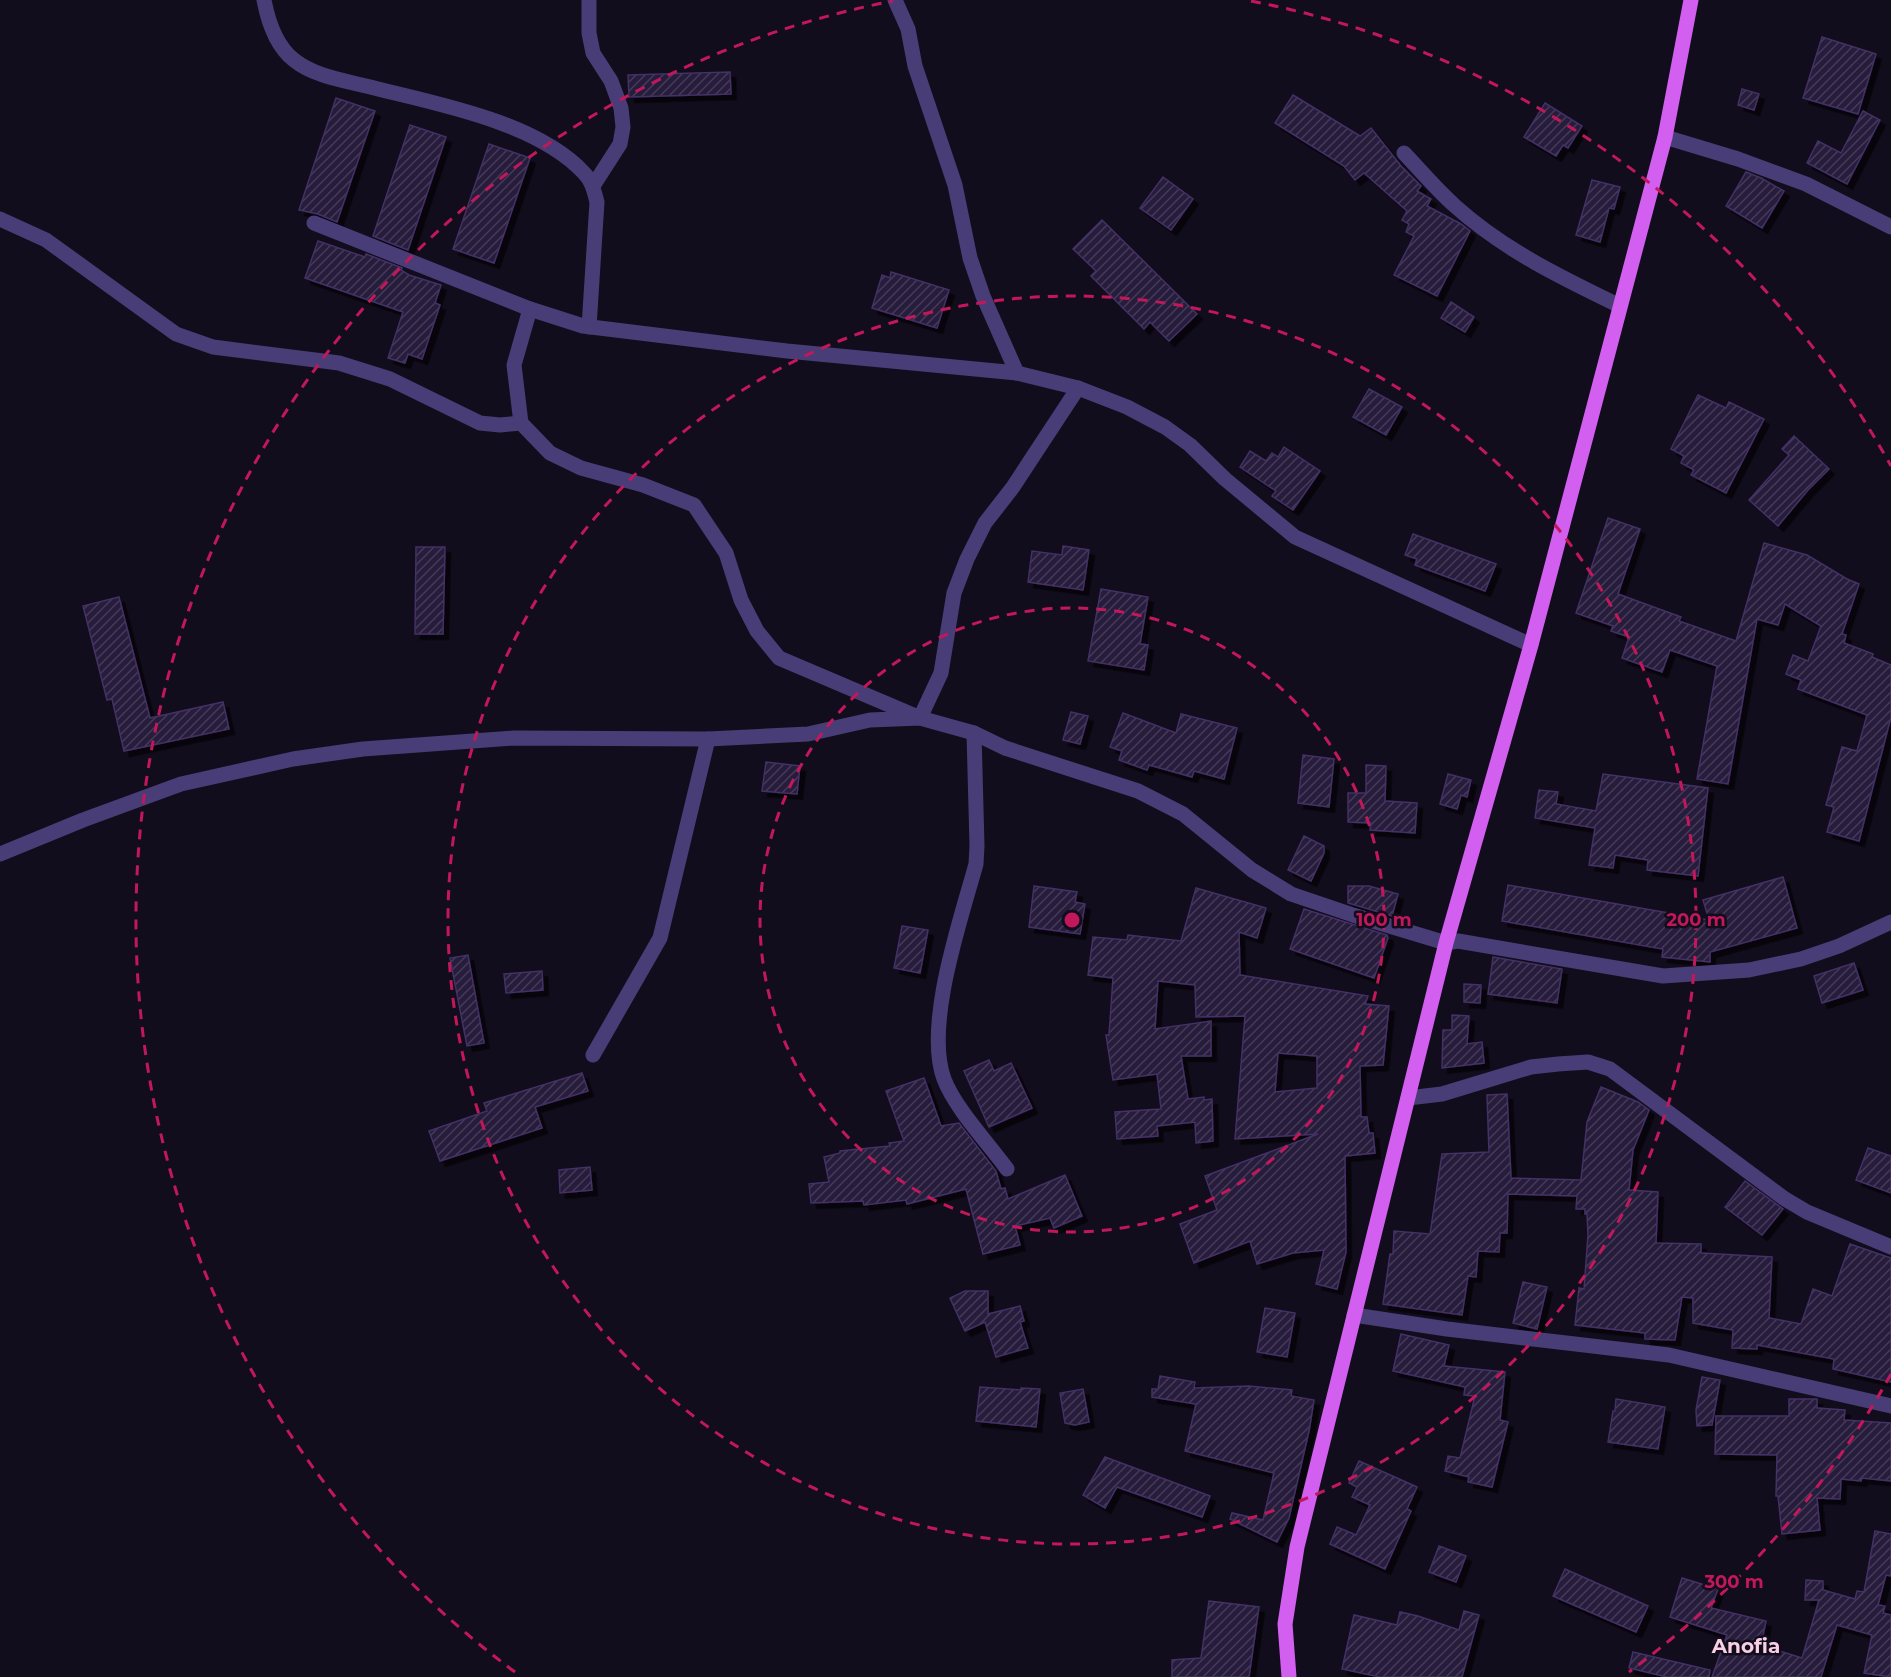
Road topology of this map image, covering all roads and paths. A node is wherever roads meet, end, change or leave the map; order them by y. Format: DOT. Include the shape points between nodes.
graph roads {
  1 [pos="264,0"];
  2 [pos="589,0"];
  3 [pos="896,0"];
  4 [pos="1692,0"];
  5 [pos="1665,137"];
  6 [pos="1404,153"];
  7 [pos="593,186"];
  8 [pos="0,219"];
  9 [pos="314,223"];
  10 [pos="1891,227"];
  11 [pos="1620,306"];
  12 [pos="530,309"];
  13 [pos="589,327"];
  14 [pos="1017,373"];
  15 [pos="1078,388"];
  16 [pos="520,423"];
  17 [pos="1531,645"];
  18 [pos="920,717"];
  19 [pos="974,733"];
  20 [pos="708,739"];
  21 [pos="0,854"];
  22 [pos="1891,922"];
  23 [pos="1446,943"];
  24 [pos="593,1055"];
  25 [pos="1408,1098"];
  26 [pos="1007,1169"];
  27 [pos="1891,1247"];
  28 [pos="1354,1315"];
  29 [pos="1891,1406"];
  30 [pos="1289,1677"];
  1 -- 7 [label="street" via="277,40 294,60 321,75 507,124 562,153"];
  2 -- 7 [label="street" via="593,53 611,81 623,127 620,144"];
  3 -- 14 [label="street" via="955,185 982,296"];
  4 -- 5 [label="main road"];
  5 -- 10 [label="street" via="1806,184"];
  5 -- 11 [label="main road"];
  6 -- 11 [label="street" via="1455,206 1500,241 1541,267"];
  7 -- 13 [label="street" via="597,202"];
  8 -- 16 [label="street" via="46,240 176,334 213,346 339,363 390,379 480,423"];
  9 -- 12 [label="street"];
  11 -- 17 [label="main road"];
  12 -- 13 [label="street"];
  12 -- 16 [label="street" via="514,364"];
  13 -- 14 [label="street"];
  14 -- 15 [label="street"];
  15 -- 17 [label="street" via="1165,427 1295,537"];
  15 -- 18 [label="street" via="985,523 967,559 954,593 941,673"];
  16 -- 18 [label="street" via="550,453 581,468 643,485 694,505 726,553 741,600 757,631 779,658"];
  17 -- 23 [label="main road"];
  18 -- 19 [label="street"];
  18 -- 20 [label="street" via="870,720 808,734"];
  19 -- 23 [label="street" via="1005,748 1156,800 1183,814 1252,870 1291,894"];
  19 -- 26 [label="street" via="976,864 946,973 939,1052 951,1095"];
  20 -- 21 [label="street" via="514,738 363,748 293,759 181,784"];
  20 -- 24 [label="street" via="660,938"];
  22 -- 23 [label="street" via="1801,959 1749,970 1663,976 1458,941"];
  23 -- 25 [label="main road"];
  25 -- 27 [label="street" via="1442,1094 1549,1065 1588,1062 1611,1069 1785,1199"];
  25 -- 28 [label="main road"];
  28 -- 29 [label="street" via="1669,1355"];
  28 -- 30 [label="main road" via="1297,1547 1285,1624"];
}
